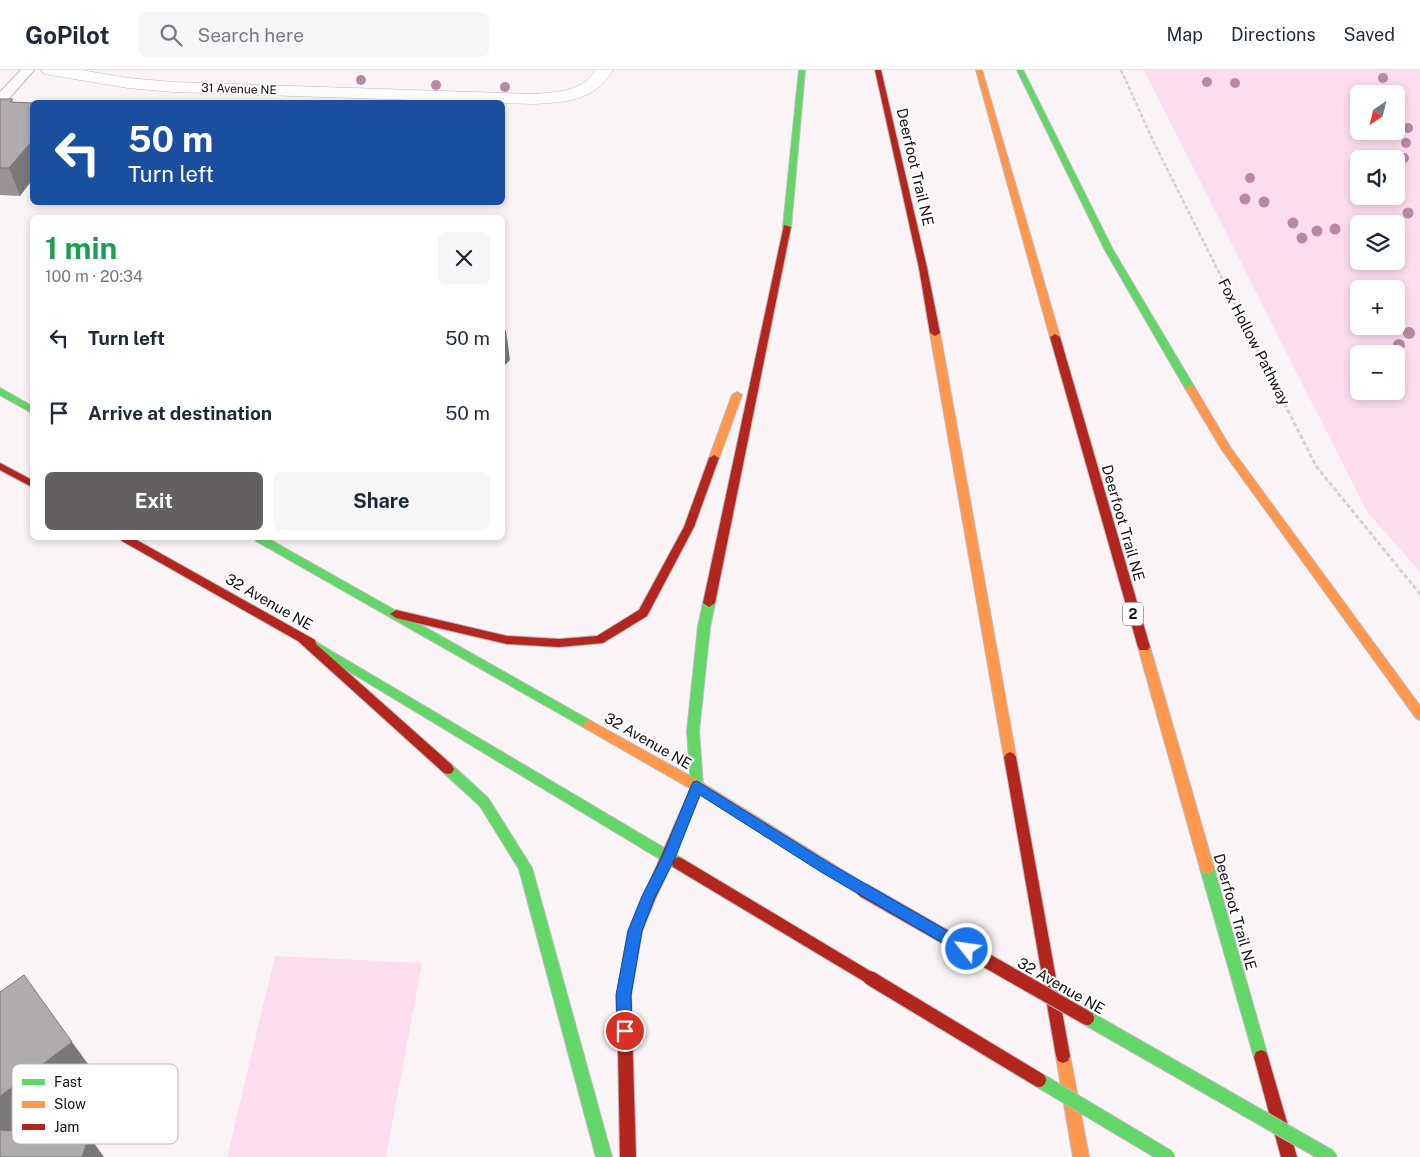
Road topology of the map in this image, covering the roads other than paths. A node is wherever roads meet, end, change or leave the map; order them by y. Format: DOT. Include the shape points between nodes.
graph roads {
  1 [pos="28,70"];
  2 [pos="50,70"];
  3 [pos="604,70"];
  4 [pos="802,70"];
  5 [pos="878,70"];
  6 [pos="979,70"];
  7 [pos="1020,70"];
  8 [pos="384,98"];
  9 [pos="0,100"];
  10 [pos="769,310"];
  11 [pos="0,391"];
  12 [pos="30,409"];
  13 [pos="0,466"];
  14 [pos="30,483"];
  15 [pos="130,540"];
  16 [pos="264,540"];
  17 [pos="396,614"];
  18 [pos="301,637"];
  19 [pos="1420,715"];
  20 [pos="697,786"];
  21 [pos="668,858"];
  22 [pos="604,1157"];
  23 [pos="628,1157"];
  24 [pos="1082,1157"];
  25 [pos="1168,1157"];
  26 [pos="1289,1157"];
  27 [pos="1330,1157"];
  1 -- 9 [label="lane"];
  2 -- 8 [label="street, 31 Avenue NE" via="173,87"];
  3 -- 8 [label="street, 31 Avenue NE" via="592,86 561,97"];
  4 -- 10 [label="main road" via="786,240"];
  5 -- 24 [label="main road, Deerfoot Trail NE" via="923,268"];
  6 -- 26 [label="main road, Deerfoot Trail NE / 2"];
  7 -- 19 [label="main road" via="1109,250 1226,448"];
  10 -- 17 [label="main road" via="689,527 643,612 599,640 560,643 507,640"];
  10 -- 20 [label="main road" via="704,628 693,732"];
  11 -- 12 [label="main road"];
  13 -- 14 [label="main road"];
  15 -- 18 [label="main road, 32 Avenue NE"];
  16 -- 17 [label="main road, 32 Avenue NE"];
  17 -- 20 [label="main road, 32 Avenue NE"];
  18 -- 21 [label="main road, 32 Avenue NE"];
  18 -- 22 [label="main road" via="484,802 525,868"];
  20 -- 21 [label="main road"];
  20 -- 27 [label="main road, 32 Avenue NE, bridge" via="863,890"];
  21 -- 23 [label="main road" via="635,931 624,995"];
  21 -- 25 [label="main road, 32 Avenue NE, bridge"];
}
